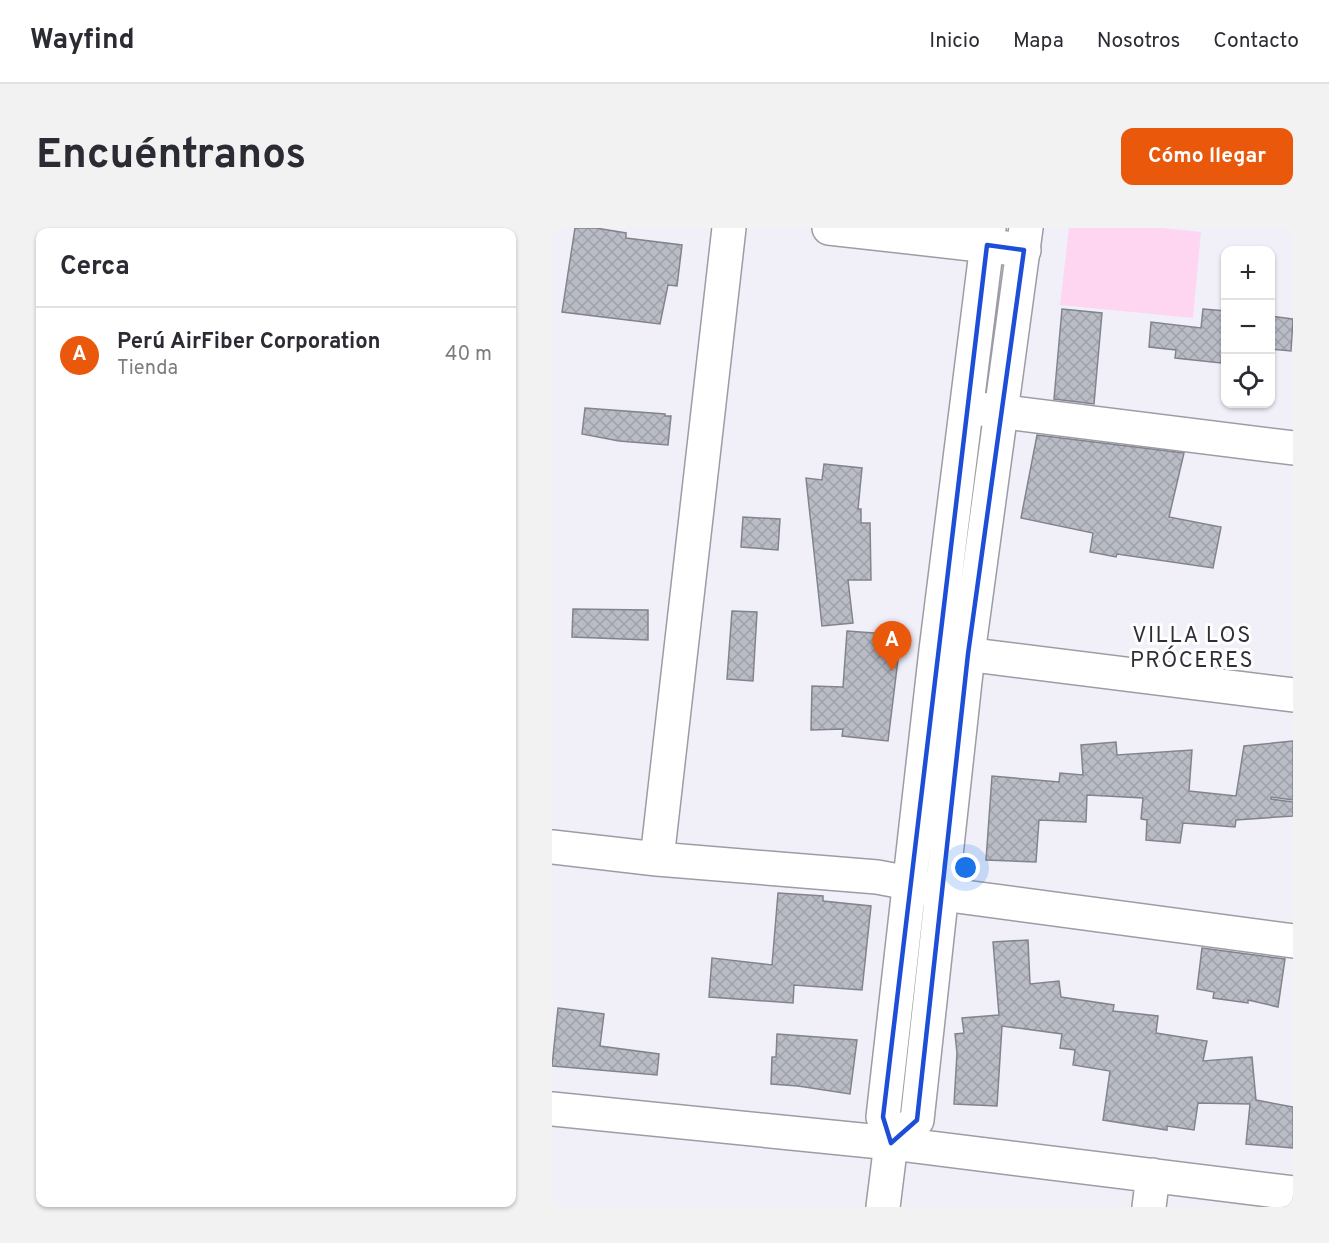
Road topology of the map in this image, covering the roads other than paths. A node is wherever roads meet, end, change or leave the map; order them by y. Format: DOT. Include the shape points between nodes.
graph roads {
  1 [pos="729,228"];
  2 [pos="829,228"];
  3 [pos="988,237"];
  4 [pos="1025,239"];
  5 [pos="968,408"];
  6 [pos="1002,411"];
  7 [pos="1293,448"];
  8 [pos="936,650"];
  9 [pos="968,654"];
  10 [pos="1293,695"];
  11 [pos="552,847"];
  12 [pos="657,859"];
  13 [pos="909,883"];
  14 [pos="942,894"];
  15 [pos="1293,941"];
  16 [pos="552,1109"];
  17 [pos="891,1143"];
  18 [pos="1151,1191"];
  19 [pos="1293,1193"];
  20 [pos="883,1207"];
  1 -- 12 [label="street"];
  2 -- 3 [label="street"];
  3 -- 4 [label="street"];
  3 -- 5 [label="street"];
  4 -- 6 [label="street"];
  5 -- 6 [label="street"];
  5 -- 8 [label="street"];
  6 -- 7 [label="street"];
  6 -- 9 [label="street"];
  8 -- 9 [label="street"];
  8 -- 13 [label="street"];
  9 -- 10 [label="street"];
  9 -- 14 [label="street"];
  11 -- 12 [label="street"];
  12 -- 13 [label="street"];
  13 -- 14 [label="street"];
  13 -- 17 [label="street" via="883,1117"];
  14 -- 15 [label="street"];
  14 -- 17 [label="street" via="916,1120"];
  16 -- 17 [label="street"];
  17 -- 18 [label="street"];
  17 -- 20 [label="street"];
  18 -- 19 [label="street"];
}
